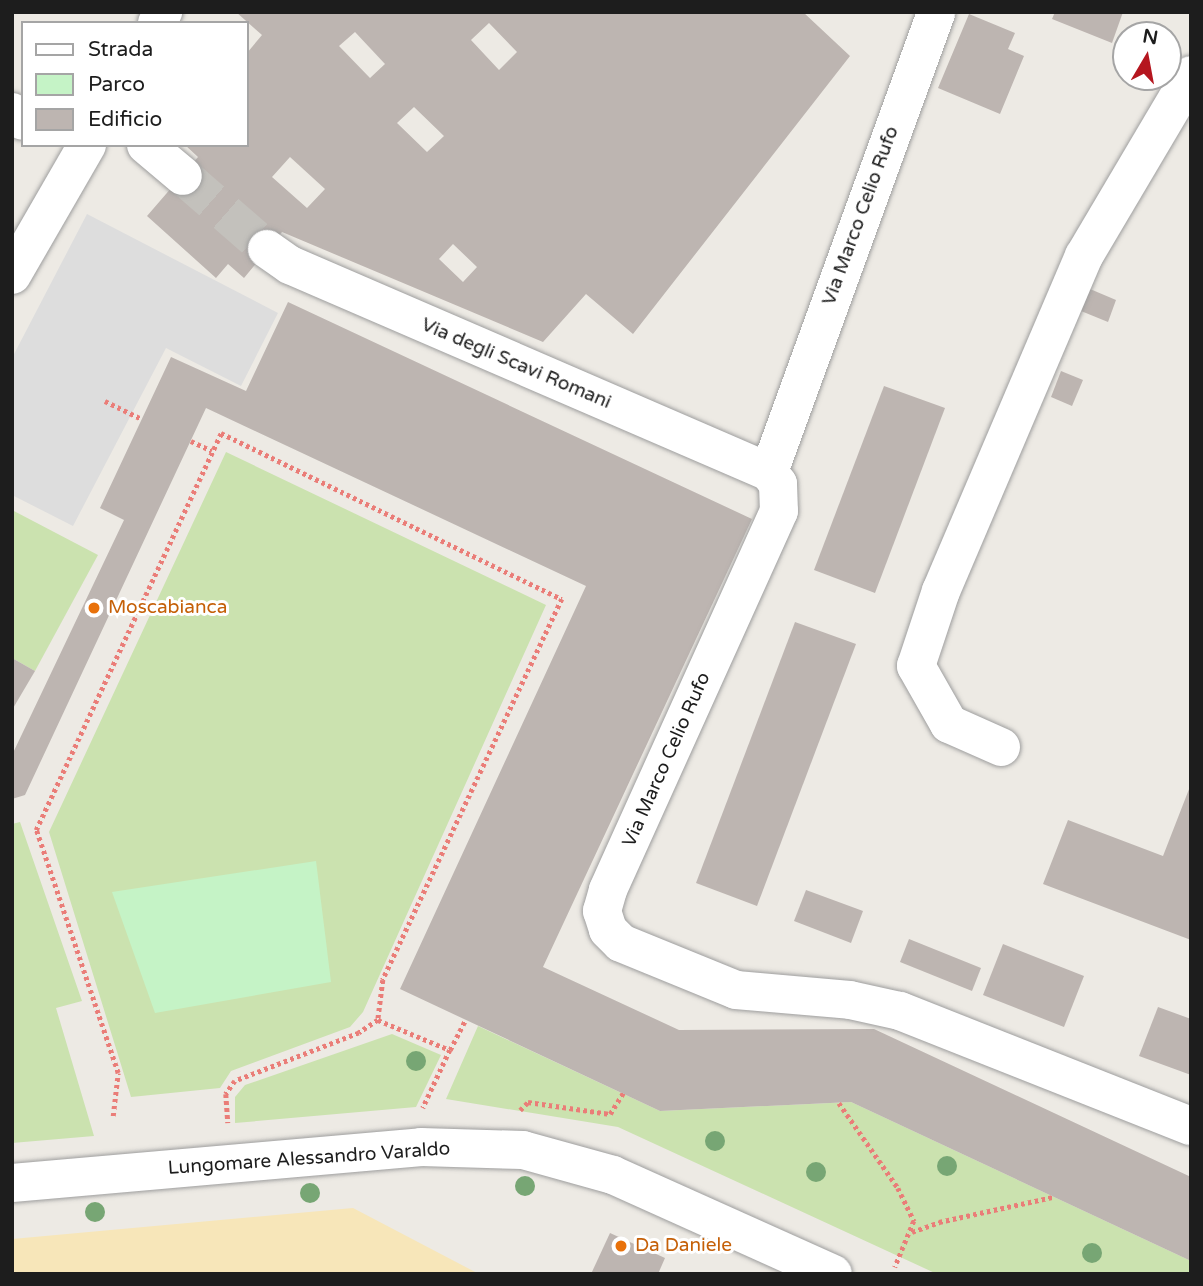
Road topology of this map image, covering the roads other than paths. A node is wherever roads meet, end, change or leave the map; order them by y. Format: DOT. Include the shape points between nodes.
graph roads {
  1 [pos="936,12"];
  2 [pos="1191,75"];
  3 [pos="147,147"];
  4 [pos="73,151"];
  5 [pos="183,176"];
  6 [pos="267,249"];
  7 [pos="12,275"];
  8 [pos="769,472"];
  9 [pos="1001,747"];
  10 [pos="1191,1126"];
  11 [pos="12,1183"];
  12 [pos="833,1274"];
  1 -- 8 [label="street, Via Marco Celio Rufo"];
  2 -- 9 [label="street" via="1084,256 946,578 916,666 949,724"];
  3 -- 5 [label="street"];
  4 -- 7 [label="street"];
  6 -- 8 [label="street, Via degli Scavi Romani" via="302,271"];
  8 -- 10 [label="street, Via Marco Celio Rufo" via="778,484 779,511 608,890 603,911 608,930 621,943 736,989 850,1000 900,1011"];
  11 -- 12 [label="street, Lungomare Alessandro Varaldo" via="421,1147 523,1150 613,1175"];
}
